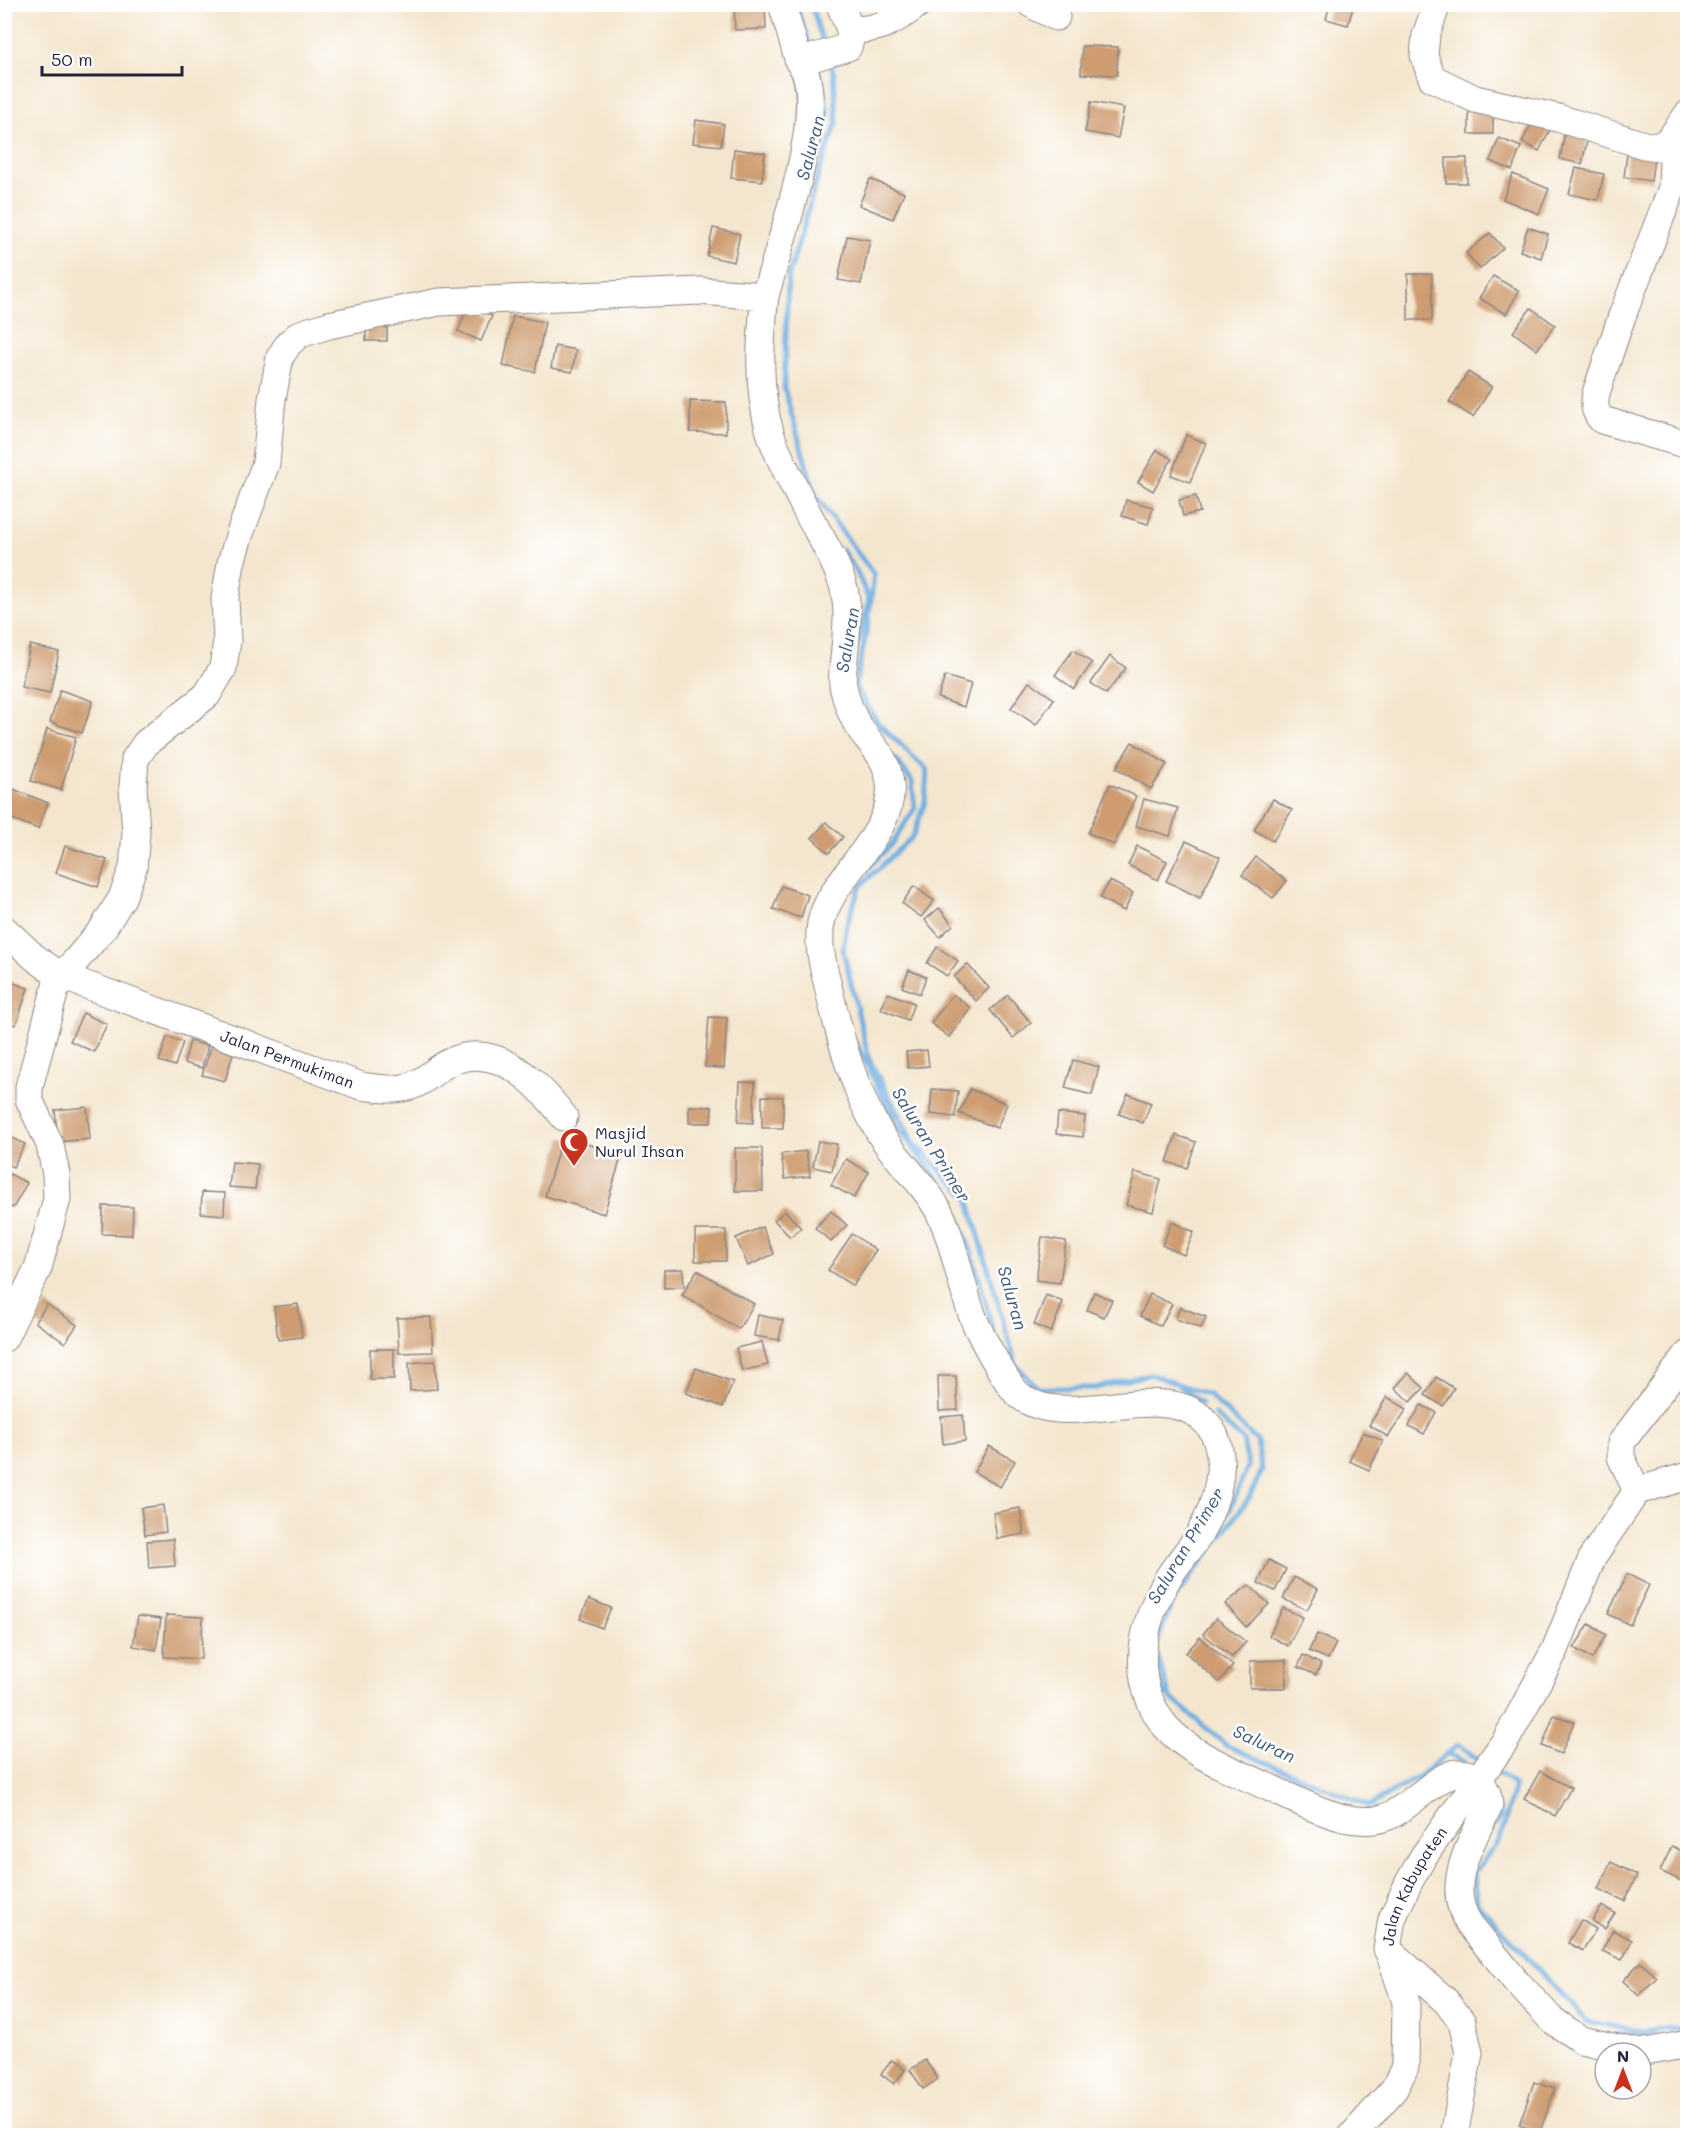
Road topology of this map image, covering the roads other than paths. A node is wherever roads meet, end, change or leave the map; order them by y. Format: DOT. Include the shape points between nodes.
graph roads {
  1 [pos="782,4"];
  2 [pos="840,4"];
  3 [pos="918,4"];
  4 [pos="1031,4"];
  5 [pos="1437,4"];
  6 [pos="1056,17"];
  7 [pos="849,38"];
  8 [pos="805,61"];
  9 [pos="1688,114"];
  10 [pos="1670,139"];
  11 [pos="765,296"];
  12 [pos="1688,445"];
  13 [pos="4,929"];
  14 [pos="59,975"];
  15 [pos="564,1117"];
  16 [pos="15,1291"];
  17 [pos="4,1338"];
  18 [pos="1688,1354"];
  19 [pos="1688,1476"];
  20 [pos="1637,1491"];
  21 [pos="1479,1776"];
  22 [pos="1386,1948"];
  23 [pos="1688,2044"];
  24 [pos="1352,2136"];
  25 [pos="1454,2136"];
  1 -- 8 [label="street"];
  2 -- 7 [label="street"];
  3 -- 7 [label="street"];
  4 -- 6 [label="street"];
  5 -- 10 [label="street" via="1426,35 1424,56 1432,78 1475,99 1558,118 1644,145 1659,147"];
  7 -- 8 [label="street"];
  8 -- 11 [label="street" via="810,96 806,149"];
  9 -- 10 [label="street"];
  10 -- 12 [label="street" via="1672,188 1622,316 1594,404 1602,420"];
  11 -- 14 [label="street" via="700,291 439,302 329,325 300,334 288,343 280,357 272,399 266,463 231,563 225,598 227,641 223,668 207,695 146,743 135,759 134,868 122,898 102,930"];
  11 -- 21 [label="street" via="761,343 763,404 771,436 843,586 848,613 842,685 856,724 883,756 891,787 873,840 834,892 822,920 820,952 853,1075 884,1139 935,1203 945,1223 975,1322 1013,1389 1024,1401 1046,1408 1179,1405 1204,1420 1220,1450 1213,1503 1200,1534 1157,1599 1147,1626 1142,1654 1149,1699 1166,1726 1195,1751 1310,1807 1349,1820 1383,1819 1450,1774"];
  13 -- 14 [label="street, Jalan Permukiman"];
  14 -- 15 [label="street, Jalan Permukiman" via="361,1086 393,1090 421,1082 459,1059 498,1059 547,1094"];
  14 -- 16 [label="street" via="29,1087 29,1099 50,1145 57,1199 38,1268"];
  16 -- 17 [label="street"];
  18 -- 20 [label="street" via="1621,1443 1621,1457"];
  19 -- 20 [label="street"];
  20 -- 21 [label="street, Jalan Kabupaten" via="1593,1556 1555,1650 1506,1740"];
  21 -- 22 [label="street, Jalan Kabupaten" via="1408,1884 1392,1919"];
  21 -- 23 [label="street" via="1487,1788 1489,1806 1466,1854 1457,1893 1470,1924 1551,2019 1581,2040 1641,2053"];
  22 -- 24 [label="street, Jalan Kabupaten" via="1406,2002 1405,2067 1394,2089"];
  22 -- 25 [label="street" via="1446,2001 1462,2022 1469,2053"];
}
